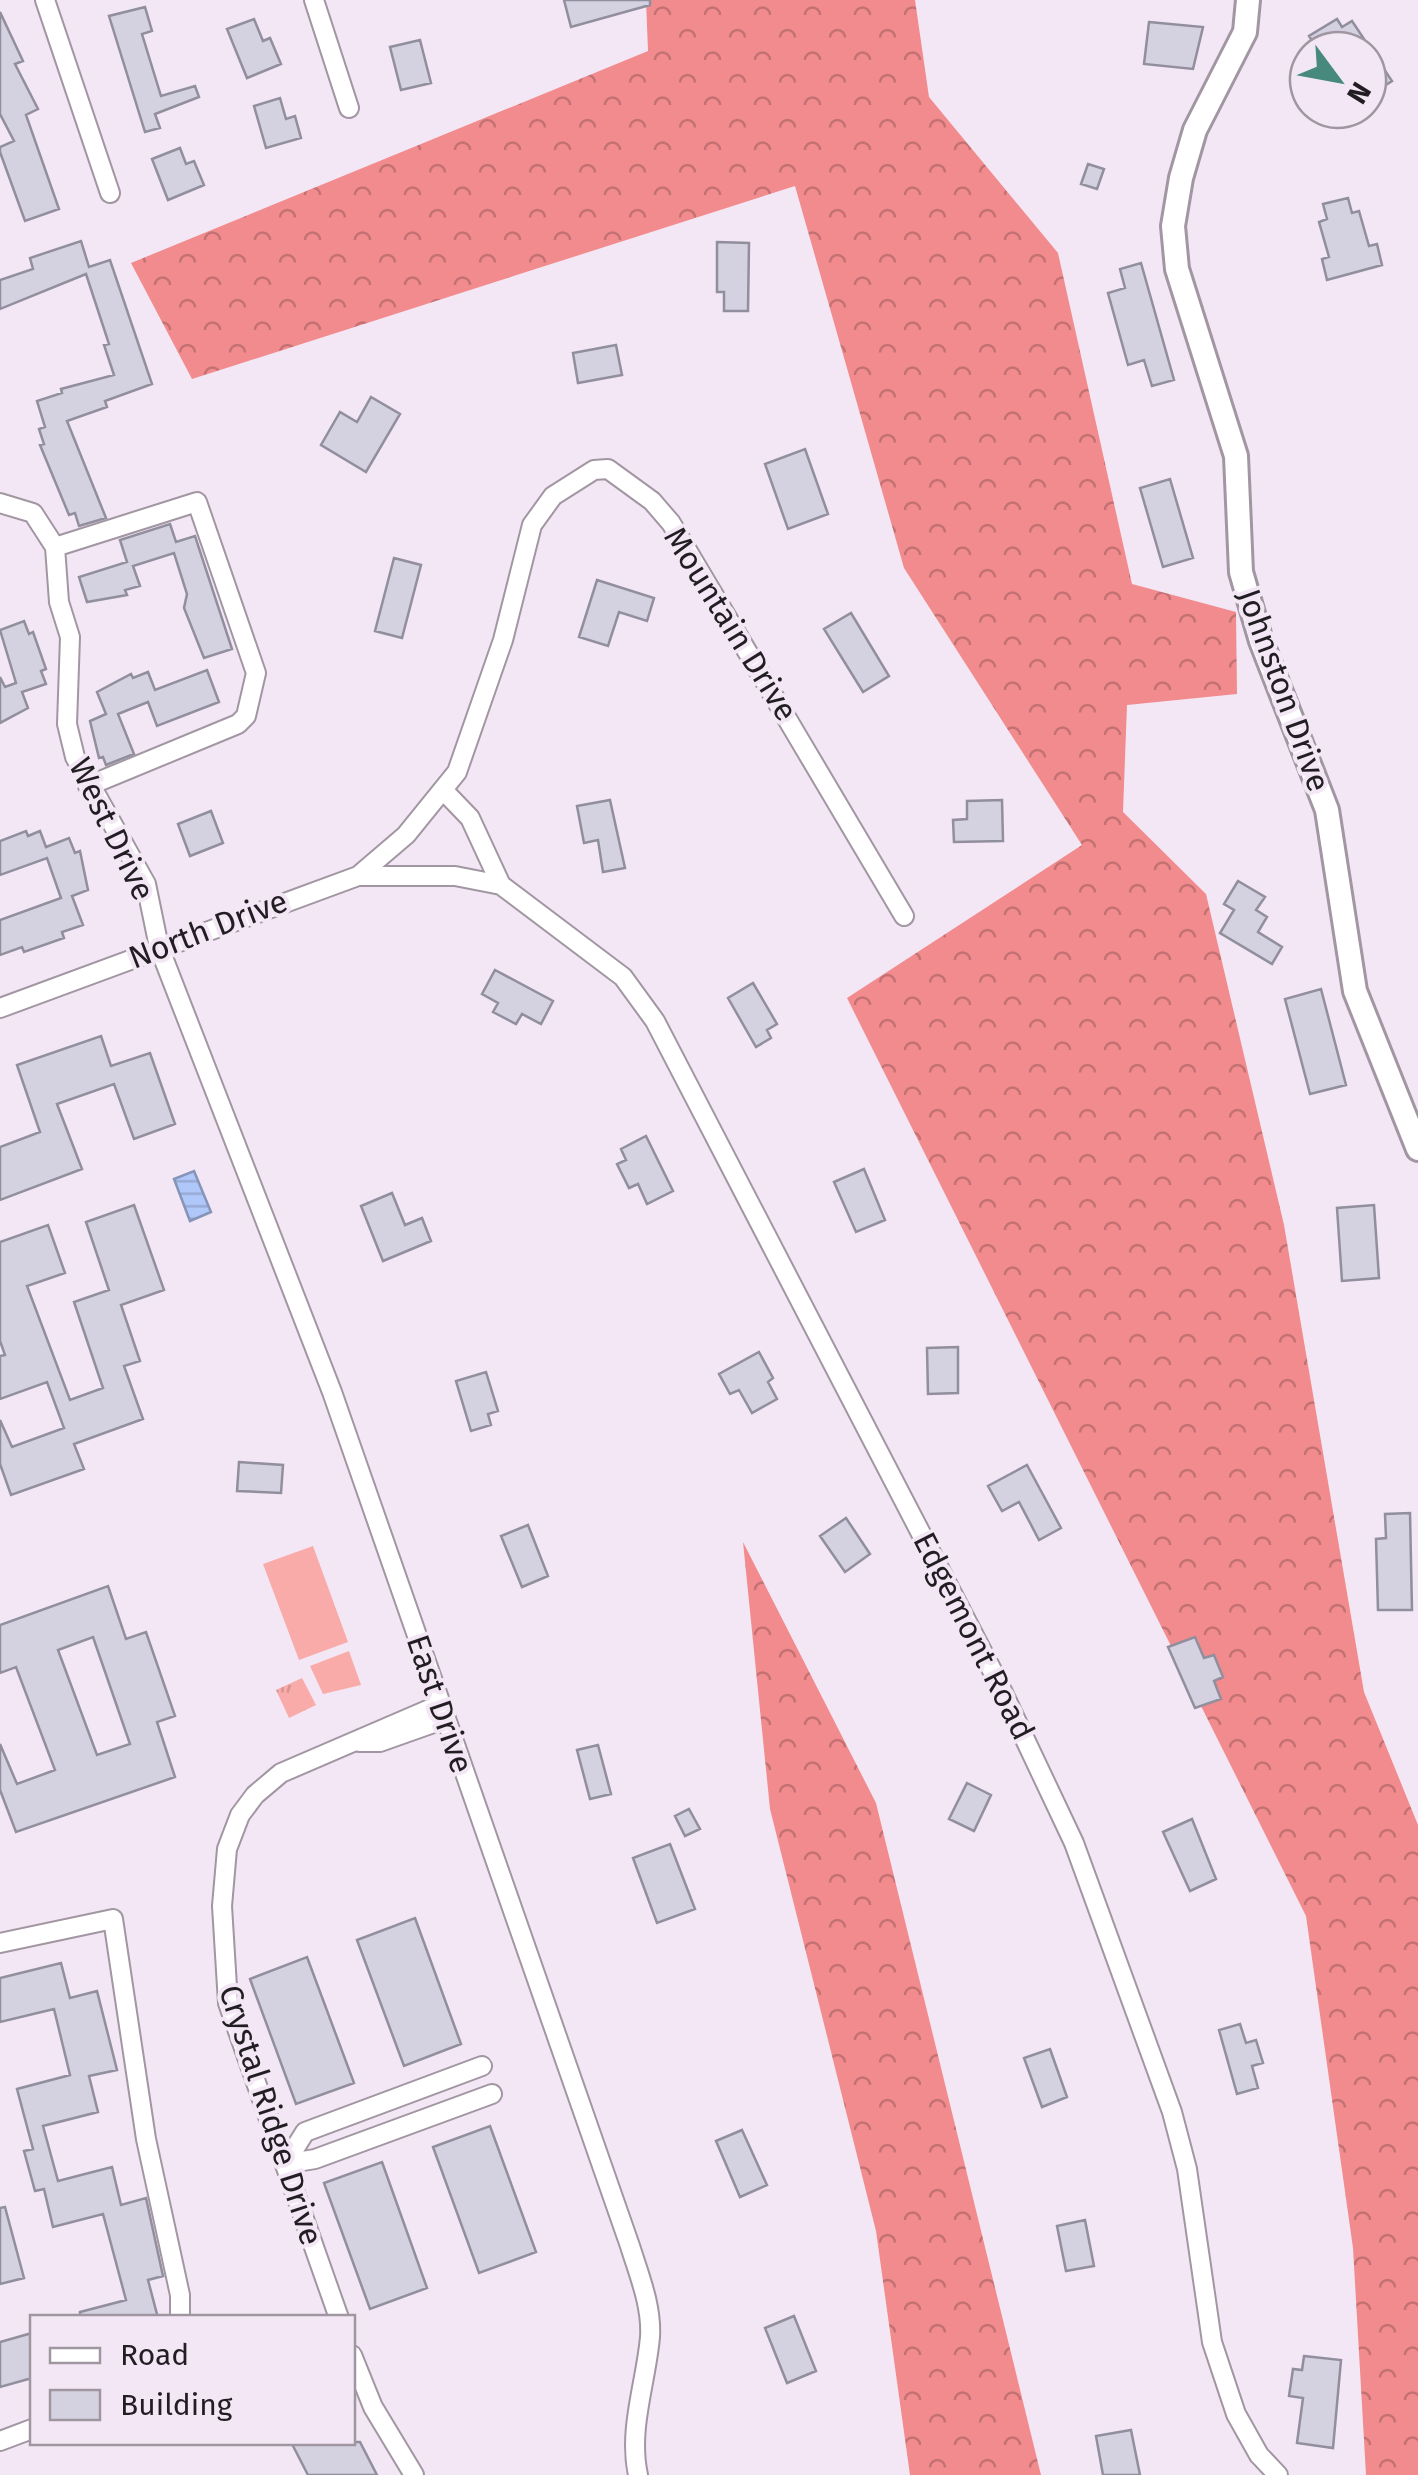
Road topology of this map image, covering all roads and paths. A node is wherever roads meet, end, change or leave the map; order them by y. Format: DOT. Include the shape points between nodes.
graph roads {
  1 [pos="44,0"];
  2 [pos="314,0"];
  3 [pos="1248,0"];
  4 [pos="348,108"];
  5 [pos="110,193"];
  6 [pos="0,503"];
  7 [pos="55,547"];
  8 [pos="88,786"];
  9 [pos="444,792"];
  10 [pos="406,836"];
  11 [pos="358,876"];
  12 [pos="500,885"];
  13 [pos="904,916"];
  14 [pos="159,948"];
  15 [pos="0,1008"];
  16 [pos="1418,1150"];
  17 [pos="442,1712"];
  18 [pos="0,1943"];
  19 [pos="482,2066"];
  20 [pos="492,2094"];
  21 [pos="285,2164"];
  22 [pos="180,2315"];
  23 [pos="338,2315"];
  24 [pos="355,2361"];
  25 [pos="30,2430"];
  26 [pos="0,2441"];
  27 [pos="414,2475"];
  28 [pos="638,2475"];
  29 [pos="1278,2475"];
  1 -- 5 [label="street"];
  2 -- 4 [label="street"];
  3 -- 16 [label="street, Johnston Drive" via="1245,32 1195,130 1181,178 1173,226 1177,269 1236,456 1246,589 1327,810 1356,991"];
  6 -- 7 [label="street" via="33,513"];
  7 -- 8 [label="street, West Drive" via="59,602 70,637 67,724"];
  7 -- 8 [label="street" via="197,502 256,673 238,724"];
  8 -- 14 [label="street, West Drive" via="146,884"];
  9 -- 10 [label="street, Mountain Drive"];
  9 -- 12 [label="street, Edgemont Road" via="470,818"];
  9 -- 13 [label="street, Mountain Drive" via="483,705 532,525 553,496 594,470 608,469 652,501 698,563"];
  10 -- 11 [label="street, North Drive"];
  11 -- 12 [label="street, Edgemont Road" via="455,876"];
  11 -- 14 [label="street, North Drive"];
  12 -- 29 [label="street, Edgemont Road" via="624,976 656,1021 1034,1756 1074,1843 1172,2112 1187,2168 1212,2342 1230,2396 1259,2455"];
  14 -- 15 [label="street, North Drive"];
  14 -- 17 [label="street, East Drive" via="332,1392"];
  17 -- 21 [label="street, Crystal Ridge Drive" via="380,1742 359,1742 281,1773 254,1795 226,1849 222,1966 228,2002"];
  17 -- 28 [label="street, East Drive" via="648,2306 633,2451"];
  18 -- 22 [label="street" via="112,1920"];
  19 -- 21 [label="street" via="305,2132"];
  20 -- 21 [label="street"];
  21 -- 23 [label="street, Crystal Ridge Drive"];
  24 -- 27 [label="street"];
  25 -- 26 [label="street"];
}
